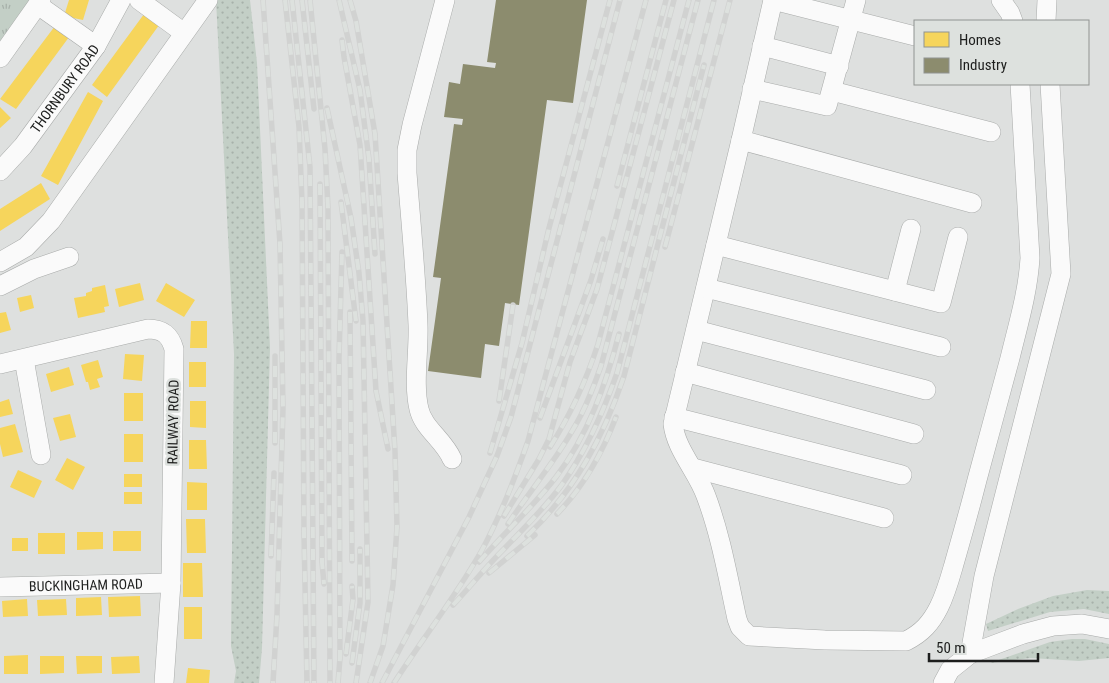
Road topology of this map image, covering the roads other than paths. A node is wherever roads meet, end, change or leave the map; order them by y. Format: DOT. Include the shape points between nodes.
graph roads {
  1 [pos="121,0"];
  2 [pos="139,0"];
  3 [pos="208,0"];
  4 [pos="445,0"];
  5 [pos="773,0"];
  6 [pos="856,0"];
  7 [pos="1001,0"];
  8 [pos="1047,0"];
  9 [pos="40,2"];
  10 [pos="851,20"];
  11 [pos="1013,20"];
  12 [pos="1046,20"];
  13 [pos="184,33"];
  14 [pos="914,36"];
  15 [pos="96,46"];
  16 [pos="762,46"];
  17 [pos="0,58"];
  18 [pos="838,66"];
  19 [pos="1020,85"];
  20 [pos="1050,85"];
  21 [pos="752,89"];
  22 [pos="832,91"];
  23 [pos="991,132"];
  24 [pos="741,140"];
  25 [pos="0,171"];
  26 [pos="972,204"];
  27 [pos="910,228"];
  28 [pos="958,237"];
  29 [pos="716,245"];
  30 [pos="69,257"];
  31 [pos="0,262"];
  32 [pos="0,286"];
  33 [pos="706,288"];
  34 [pos="895,291"];
  35 [pos="696,330"];
  36 [pos="941,347"];
  37 [pos="24,359"];
  38 [pos="0,364"];
  39 [pos="685,372"];
  40 [pos="926,390"];
  41 [pos="674,417"];
  42 [pos="914,434"];
  43 [pos="41,455"];
  44 [pos="452,459"];
  45 [pos="693,468"];
  46 [pos="902,475"];
  47 [pos="884,518"];
  48 [pos="171,583"];
  49 [pos="0,587"];
  50 [pos="1109,629"];
  51 [pos="970,654"];
  52 [pos="164,683"];
  53 [pos="943,683"];
  1 -- 15 [label="street, THORNBURY ROAD"];
  2 -- 13 [label="street"];
  3 -- 13 [label="street"];
  4 -- 44 [label="street" via="412,125 407,173 418,327 419,410 426,425 448,449"];
  5 -- 10 [label="street"];
  5 -- 16 [label="street"];
  6 -- 10 [label="street"];
  7 -- 11 [label="street"];
  8 -- 12 [label="street"];
  9 -- 15 [label="street"];
  9 -- 17 [label="street"];
  10 -- 14 [label="street"];
  10 -- 18 [label="street"];
  13 -- 31 [label="street" via="51,222 26,246"];
  15 -- 25 [label="street, THORNBURY ROAD" via="23,146"];
  16 -- 18 [label="street"];
  16 -- 21 [label="street"];
  18 -- 22 [label="street"];
  19 -- 45 [label="street" via="1030,258 1026,290 956,559 946,592 929,624 906,641 749,636 736,619 718,532"];
  20 -- 51 [label="street" via="1061,274 984,576"];
  21 -- 22 [label="street" via="828,106"];
  21 -- 24 [label="street"];
  22 -- 23 [label="street"];
  24 -- 26 [label="street"];
  24 -- 29 [label="street" via="735,195"];
  27 -- 34 [label="street"];
  28 -- 34 [label="street" via="941,303"];
  29 -- 33 [label="street"];
  29 -- 34 [label="street"];
  30 -- 32 [label="street"];
  33 -- 35 [label="street"];
  33 -- 36 [label="street"];
  35 -- 39 [label="street"];
  35 -- 40 [label="street"];
  37 -- 38 [label="street, RAILWAY ROAD"];
  37 -- 43 [label="street"];
  37 -- 48 [label="street, RAILWAY ROAD" via="148,329 158,329 171,341 174,350"];
  39 -- 41 [label="street"];
  39 -- 42 [label="street"];
  41 -- 45 [label="street" via="674,434"];
  41 -- 46 [label="street"];
  45 -- 47 [label="street"];
  48 -- 49 [label="street, BUCKINGHAM ROAD"];
  48 -- 52 [label="street, RAILWAY ROAD"];
  50 -- 51 [label="street" via="1082,624 1053,626"];
  51 -- 53 [label="street" via="950,670"];
}
